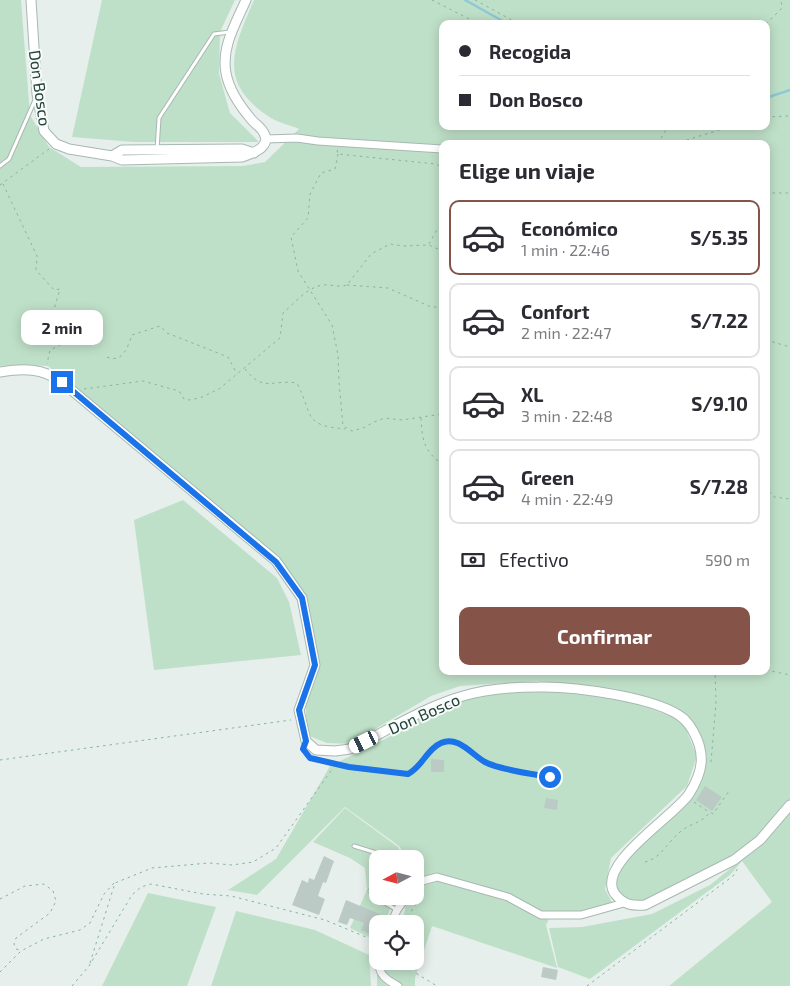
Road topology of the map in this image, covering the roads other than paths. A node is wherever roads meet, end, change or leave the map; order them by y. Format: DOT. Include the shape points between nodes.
graph roads {
  1 [pos="31,0"];
  2 [pos="246,0"];
  3 [pos="231,32"];
  4 [pos="37,94"];
  5 [pos="266,139"];
  6 [pos="157,150"];
  7 [pos="439,150"];
  8 [pos="254,153"];
  9 [pos="112,156"];
  10 [pos="0,166"];
  11 [pos="0,372"];
  12 [pos="306,741"];
  13 [pos="550,777"];
  14 [pos="790,806"];
  15 [pos="354,846"];
  16 [pos="369,851"];
  17 [pos="424,881"];
  18 [pos="624,903"];
  19 [pos="389,905"];
  20 [pos="401,905"];
  21 [pos="397,910"];
  22 [pos="395,915"];
  23 [pos="381,970"];
  24 [pos="398,986"];
  1 -- 4 [label="street, Don Bosco"];
  2 -- 3 [label="street"];
  3 -- 5 [label="street" via="226,47 226,72 233,93 263,130"];
  3 -- 6 [label="lane" via="214,34 159,118"];
  4 -- 9 [label="street, Don Bosco" via="44,131 56,144"];
  4 -- 10 [label="lane" via="9,159"];
  5 -- 7 [label="street" via="297,138"];
  5 -- 8 [label="street" via="264,146"];
  6 -- 8 [label="street, Don Bosco" via="242,149"];
  6 -- 9 [label="street, Don Bosco" via="122,150"];
  8 -- 9 [label="street, Don Bosco" via="242,157 122,160"];
  11 -- 12 [label="street" via="32,369 45,372 73,390 276,562 302,598 315,665 299,710"];
  12 -- 13 [label="lane" via="303,749 310,758 349,767 408,774 415,771 423,758 439,744 448,740 457,742 487,763"];
  12 -- 18 [label="street, Don Bosco" via="316,750 350,749 440,703 488,691 538,687 581,690 626,696 670,711 684,719 701,747 702,765 687,797 613,872 614,892"];
  14 -- 18 [label="street" via="760,840 734,860 645,905"];
  15 -- 16 [label="lane"];
  17 -- 18 [label="street" via="437,877 508,897 542,915 581,915"];
  19 -- 21 [label="lane"];
  20 -- 21 [label="street"];
  21 -- 22 [label="street"];
  23 -- 24 [label="street" via="384,978"];
}
